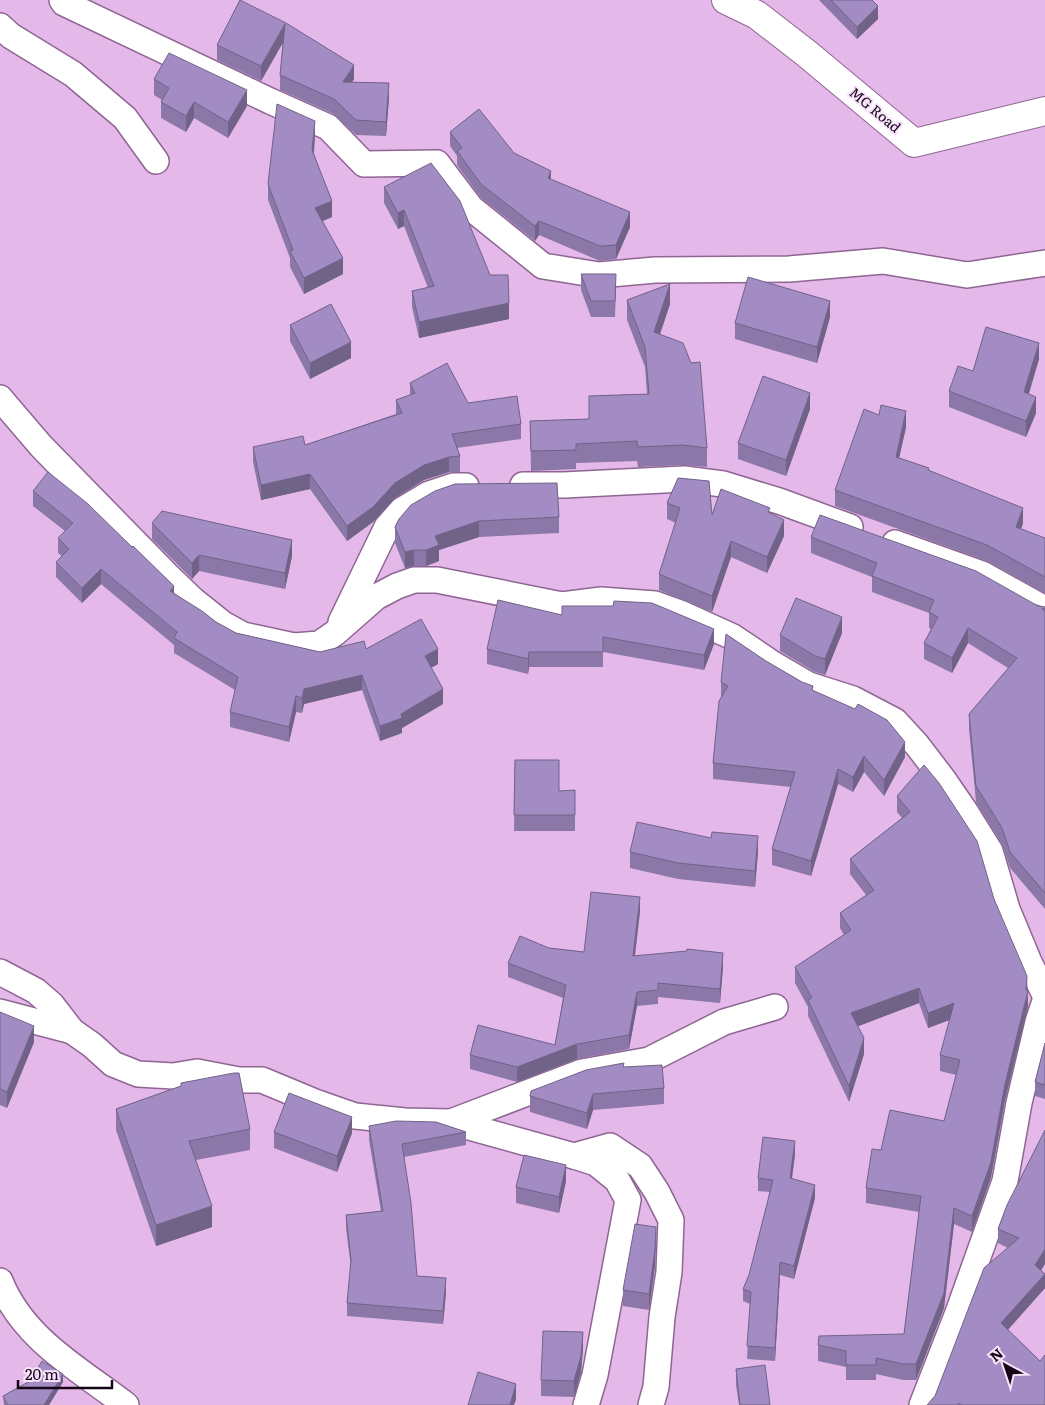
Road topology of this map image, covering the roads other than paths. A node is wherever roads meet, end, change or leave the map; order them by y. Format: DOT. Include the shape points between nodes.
graph roads {
  1 [pos="62,0"];
  2 [pos="726,0"];
  3 [pos="0,26"];
  4 [pos="1045,111"];
  5 [pos="156,161"];
  6 [pos="1045,263"];
  7 [pos="0,398"];
  8 [pos="1045,609"];
  9 [pos="336,633"];
  10 [pos="0,972"];
  11 [pos="1045,995"];
  12 [pos="1045,1001"];
  13 [pos="774,1007"];
  14 [pos="0,1012"];
  15 [pos="72,1031"];
  16 [pos="451,1122"];
  17 [pos="574,1156"];
  18 [pos="0,1281"];
  19 [pos="126,1405"];
  20 [pos="586,1405"];
  21 [pos="651,1405"];
  22 [pos="922,1405"];
  1 -- 6 [label="street" via="328,127 364,164 437,163 470,208 543,266 599,275 656,270 789,269 883,261 967,275"];
  2 -- 4 [label="main road, MG Road" via="757,15 914,143"];
  3 -- 5 [label="street" via="73,74 125,118"];
  7 -- 9 [label="street" via="41,446 166,575 223,624 243,635 294,646 319,644"];
  8 -- 9 [label="street" via="974,571 723,484 684,479 453,486 429,494 402,510 387,527"];
  9 -- 11 [label="street" via="376,597 414,580 437,580 562,606 601,600 655,604 733,637 809,685 853,699 896,721 917,745 990,850 1007,909"];
  10 -- 15 [label="street" via="36,991 52,1005"];
  12 -- 22 [label="street" via="1019,1103 1005,1181"];
  13 -- 16 [label="street" via="724,1022 649,1060 582,1072"];
  14 -- 15 [label="street"];
  15 -- 16 [label="street" via="113,1064 138,1074 173,1076 197,1072 239,1080 262,1080 355,1116"];
  16 -- 17 [label="street"];
  17 -- 20 [label="street" via="596,1163 617,1180 628,1200 595,1374"];
  17 -- 21 [label="street" via="610,1146 640,1166 671,1220 669,1272 656,1387"];
  18 -- 19 [label="street" via="14,1308 32,1331 63,1360"];
}
